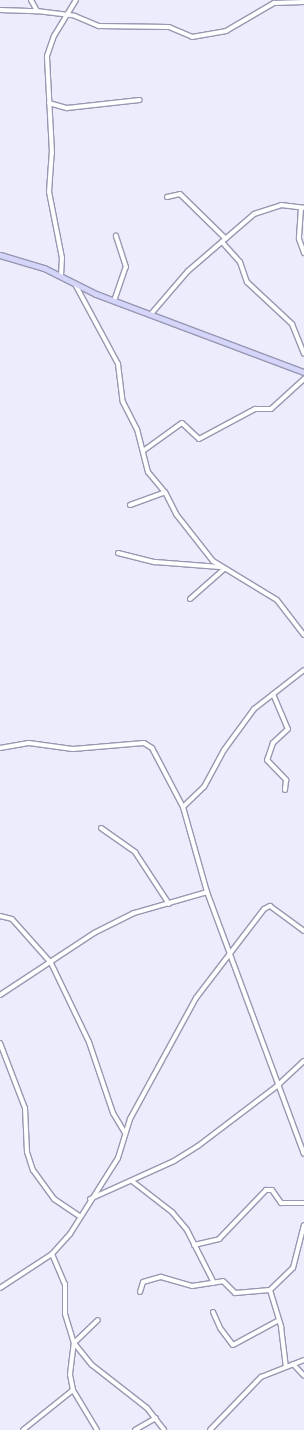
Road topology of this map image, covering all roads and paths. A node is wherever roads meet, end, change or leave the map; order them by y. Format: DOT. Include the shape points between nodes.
graph roads {
  1 [pos="31,0"];
  2 [pos="76,0"];
  3 [pos="304,2"];
  4 [pos="0,10"];
  5 [pos="36,11"];
  6 [pos="65,16"];
  7 [pos="140,100"];
  8 [pos="49,103"];
  9 [pos="167,197"];
  10 [pos="303,208"];
  11 [pos="116,236"];
  12 [pos="224,240"];
  13 [pos="304,253"];
  14 [pos="0,255"];
  15 [pos="61,276"];
  16 [pos="75,284"];
  17 [pos="114,301"];
  18 [pos="151,314"];
  19 [pos="304,354"];
  20 [pos="304,372"];
  21 [pos="304,378"];
  22 [pos="143,451"];
  23 [pos="165,492"];
  24 [pos="130,505"];
  25 [pos="118,553"];
  26 [pos="222,568"];
  27 [pos="190,599"];
  28 [pos="304,635"];
  29 [pos="304,670"];
  30 [pos="273,694"];
  31 [pos="0,748"];
  32 [pos="285,790"];
  33 [pos="183,806"];
  34 [pos="101,828"];
  35 [pos="207,892"];
  36 [pos="168,904"];
  37 [pos="0,916"];
  38 [pos="304,932"];
  39 [pos="229,955"];
  40 [pos="51,963"];
  41 [pos="0,996"];
  42 [pos="0,1043"];
  43 [pos="304,1061"];
  44 [pos="277,1086"];
  45 [pos="125,1133"];
  46 [pos="304,1154"];
  47 [pos="132,1181"];
  48 [pos="90,1200"];
  49 [pos="304,1203"];
  50 [pos="80,1216"];
  51 [pos="304,1225"];
  52 [pos="194,1245"];
  53 [pos="52,1254"];
  54 [pos="214,1283"];
  55 [pos="0,1288"];
  56 [pos="270,1290"];
  57 [pos="140,1292"];
  58 [pos="214,1312"];
  59 [pos="98,1320"];
  60 [pos="279,1320"];
  61 [pos="74,1343"];
  62 [pos="304,1360"];
  63 [pos="294,1364"];
  64 [pos="286,1366"];
  65 [pos="304,1376"];
  66 [pos="73,1390"];
  67 [pos="156,1418"];
  68 [pos="23,1430"];
  69 [pos="98,1430"];
  70 [pos="135,1430"];
  71 [pos="164,1430"];
  72 [pos="210,1430"];
  1 -- 5 [label="street"];
  2 -- 6 [label="street"];
  3 -- 6 [label="street" via="274,3 226,31 192,37 169,27 108,28"];
  4 -- 5 [label="street"];
  5 -- 6 [label="street"];
  6 -- 8 [label="street" via="48,52"];
  7 -- 8 [label="street" via="68,108"];
  8 -- 15 [label="street" via="49,192 62,258"];
  9 -- 12 [label="street" via="180,194"];
  10 -- 12 [label="street" via="281,205 260,211"];
  10 -- 13 [label="street" via="299,239"];
  11 -- 17 [label="street" via="126,267"];
  12 -- 18 [label="street" via="172,287"];
  12 -- 19 [label="street" via="237,258 247,282 292,324"];
  14 -- 15 [label="main road"];
  15 -- 16 [label="main road"];
  16 -- 17 [label="main road"];
  16 -- 22 [label="street" via="118,364 123,402 137,429"];
  17 -- 18 [label="main road"];
  18 -- 20 [label="main road"];
  21 -- 22 [label="street" via="271,409 255,409 199,438 182,423"];
  22 -- 23 [label="street" via="148,472"];
  23 -- 24 [label="street"];
  23 -- 26 [label="street" via="180,520"];
  25 -- 26 [label="street" via="155,562"];
  26 -- 27 [label="street"];
  26 -- 28 [label="street" via="277,600"];
  29 -- 30 [label="street"];
  30 -- 32 [label="street" via="288,729 273,743 267,757 286,780"];
  30 -- 33 [label="street" via="245,720 204,787"];
  31 -- 33 [label="street" via="29,743 89,750 144,743 152,748 160,760"];
  33 -- 35 [label="street"];
  34 -- 36 [label="street" via="135,852"];
  35 -- 36 [label="street"];
  35 -- 39 [label="street"];
  36 -- 40 [label="street" via="134,913 94,933"];
  37 -- 40 [label="street" via="12,919"];
  38 -- 39 [label="street" via="270,906 266,907"];
  39 -- 44 [label="street"];
  39 -- 45 [label="street" via="196,998"];
  40 -- 41 [label="street"];
  40 -- 45 [label="street" via="89,1042 113,1113"];
  42 -- 50 [label="street" via="25,1108 27,1152 33,1170 54,1199"];
  43 -- 44 [label="street"];
  44 -- 46 [label="street"];
  44 -- 47 [label="street" via="198,1146"];
  45 -- 48 [label="street" via="118,1158"];
  47 -- 48 [label="street"];
  47 -- 52 [label="street" via="172,1212"];
  48 -- 50 [label="street"];
  49 -- 52 [label="street" via="281,1203 272,1190 266,1190 219,1240"];
  50 -- 53 [label="street"];
  51 -- 56 [label="street" via="293,1268"];
  52 -- 54 [label="street"];
  53 -- 55 [label="street"];
  53 -- 61 [label="street" via="66,1284 65,1314"];
  54 -- 56 [label="street" via="223,1281 235,1293"];
  54 -- 57 [label="street" via="192,1286 155,1277 143,1282"];
  56 -- 60 [label="street"];
  58 -- 60 [label="street" via="220,1328 233,1345"];
  59 -- 61 [label="street"];
  60 -- 64 [label="street"];
  61 -- 66 [label="street" via="70,1374"];
  61 -- 67 [label="street" via="92,1365 140,1401"];
  62 -- 63 [label="street"];
  63 -- 64 [label="street"];
  63 -- 65 [label="street"];
  64 -- 72 [label="street" via="261,1377"];
  66 -- 68 [label="street"];
  66 -- 69 [label="street"];
  67 -- 70 [label="street"];
  67 -- 71 [label="street"];
}
